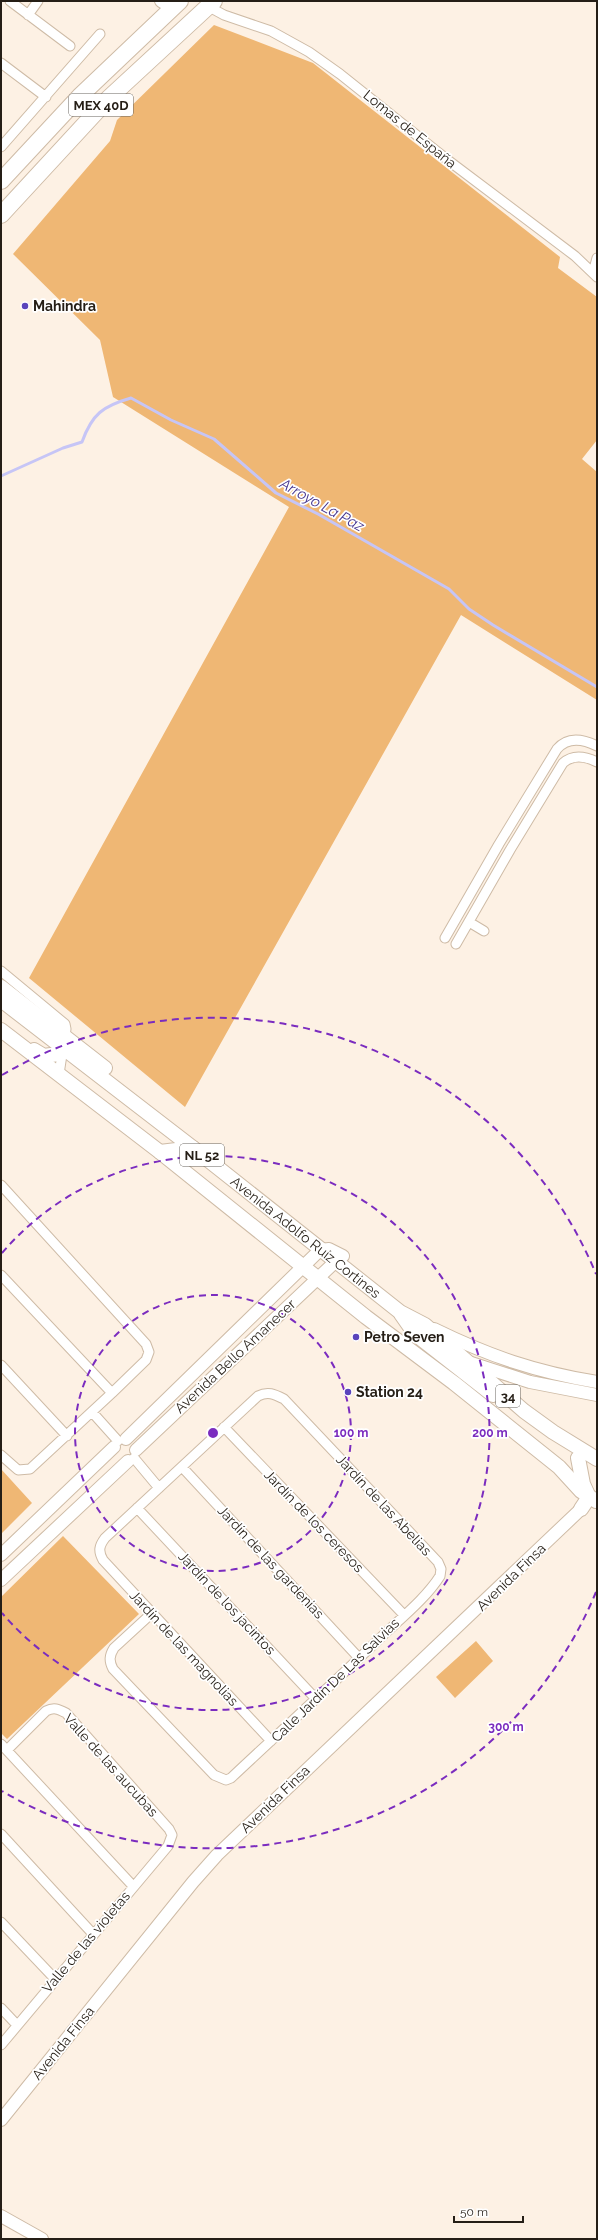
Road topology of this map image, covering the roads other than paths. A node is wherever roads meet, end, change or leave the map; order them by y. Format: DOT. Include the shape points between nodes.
graph roads {
  1 [pos="10,1"];
  2 [pos="38,1"];
  3 [pos="171,3"];
  4 [pos="212,3"];
  5 [pos="28,15"];
  6 [pos="100,34"];
  7 [pos="70,46"];
  8 [pos="1,62"];
  9 [pos="46,97"];
  10 [pos="1,147"];
  11 [pos="1,181"];
  12 [pos="1,214"];
  13 [pos="597,258"];
  14 [pos="595,275"];
  15 [pos="597,746"];
  16 [pos="597,762"];
  17 [pos="469,922"];
  18 [pos="484,931"];
  19 [pos="445,938"];
  20 [pos="456,944"];
  21 [pos="1,971"];
  22 [pos="1,987"];
  23 [pos="1,1000"];
  24 [pos="1,1026"];
  25 [pos="1,1030"];
  26 [pos="63,1043"];
  27 [pos="59,1074"];
  28 [pos="193,1148"];
  29 [pos="160,1152"];
  30 [pos="1,1185"];
  31 [pos="333,1253"];
  32 [pos="304,1267"];
  33 [pos="1,1275"];
  34 [pos="317,1278"];
  35 [pos="400,1312"];
  36 [pos="425,1325"];
  37 [pos="235,1332"];
  38 [pos="247,1343"];
  39 [pos="216,1350"];
  40 [pos="435,1350"];
  41 [pos="227,1362"];
  42 [pos="468,1362"];
  43 [pos="1,1366"];
  44 [pos="597,1382"];
  45 [pos="454,1383"];
  46 [pos="486,1390"];
  47 [pos="112,1393"];
  48 [pos="597,1395"];
  49 [pos="92,1412"];
  50 [pos="224,1427"];
  51 [pos="67,1436"];
  52 [pos="119,1442"];
  53 [pos="1,1454"];
  54 [pos="133,1456"];
  55 [pos="578,1458"];
  56 [pos="597,1459"];
  57 [pos="182,1467"];
  58 [pos="597,1470"];
  59 [pos="158,1488"];
  60 [pos="591,1502"];
  61 [pos="137,1508"];
  62 [pos="1,1555"];
  63 [pos="440,1576"];
  64 [pos="1,1580"];
  65 [pos="151,1614"];
  66 [pos="404,1615"];
  67 [pos="359,1658"];
  68 [pos="316,1699"];
  69 [pos="271,1741"];
  70 [pos="4,1747"];
  71 [pos="1,1834"];
  72 [pos="171,1840"];
  73 [pos="133,1886"];
  74 [pos="1,1922"];
  75 [pos="93,1934"];
  76 [pos="55,1979"];
  77 [pos="1,2008"];
  78 [pos="17,2025"];
  79 [pos="1,2045"];
  80 [pos="1,2120"];
  81 [pos="1,2216"];
  82 [pos="42,2239"];
  1 -- 5 [label="street"];
  2 -- 5 [label="street"];
  3 -- 11 [label="highway, MEX 40D"];
  4 -- 12 [label="highway, MEX 40D" via="149,58 109,98"];
  4 -- 14 [label="street, Lomas de España" via="213,9 271,31 309,52 340,74 449,161 575,256"];
  5 -- 7 [label="street"];
  6 -- 9 [label="street"];
  8 -- 9 [label="street"];
  9 -- 10 [label="street"];
  13 -- 14 [label="street"];
  15 -- 19 [label="street" via="573,740 566,741 557,749"];
  16 -- 17 [label="street" via="584,756 563,763"];
  17 -- 18 [label="street"];
  17 -- 20 [label="street"];
  21 -- 26 [label="street" via="64,1024 66,1029"];
  22 -- 26 [label="main road" via="43,1018"];
  23 -- 26 [label="main road, Avenida Adolfo Ruíz Cortines / NL 52"];
  24 -- 26 [label="main road" via="44,1056 58,1054"];
  25 -- 27 [label="main road"];
  26 -- 27 [label="street"];
  26 -- 28 [label="main road, Avenida Adolfo Ruíz Cortines / NL 52"];
  26 -- 31 [label="main road"];
  27 -- 29 [label="main road"];
  28 -- 29 [label="main road"];
  28 -- 31 [label="main road, Avenida Adolfo Ruíz Cortines / NL 52"];
  29 -- 32 [label="main road"];
  30 -- 47 [label="street" via="146,1344 150,1352 146,1360"];
  31 -- 32 [label="street, Avenida Bello Amanecer"];
  31 -- 34 [label="street, Avenida Bello Amanecer"];
  31 -- 35 [label="main road, Avenida Adolfo Ruíz Cortines / NL 52"];
  31 -- 36 [label="main road"];
  32 -- 34 [label="main road"];
  32 -- 37 [label="street, Avenida Bello Amanecer"];
  33 -- 47 [label="street"];
  34 -- 38 [label="street, Avenida Bello Amanecer"];
  34 -- 45 [label="main road"];
  35 -- 36 [label="main road, Avenida Adolfo Ruíz Cortines / NL 52"];
  35 -- 40 [label="main road, Avenida Adolfo Ruíz Cortines / NL 52" via="415,1334"];
  36 -- 42 [label="main road, Avenida Adolfo Ruíz Cortines / 34"];
  36 -- 44 [label="street, NL 52" via="506,1361"];
  37 -- 38 [label="street"];
  37 -- 39 [label="street, Avenida Bello Amanecer"];
  38 -- 41 [label="street, Avenida Bello Amanecer"];
  39 -- 41 [label="street"];
  39 -- 52 [label="street, Avenida Bello Amanecer"];
  40 -- 42 [label="street, NL 52"];
  40 -- 46 [label="main road, Avenida Adolfo Ruíz Cortines / 34"];
  41 -- 54 [label="street, Avenida Bello Amanecer"];
  42 -- 48 [label="street, NL 52" via="530,1382"];
  42 -- 56 [label="main road, Avenida Adolfo Ruíz Cortines / 34" via="524,1411"];
  43 -- 51 [label="street"];
  45 -- 46 [label="main road"];
  45 -- 60 [label="main road" via="559,1467"];
  46 -- 55 [label="main road, Avenida Adolfo Ruíz Cortines / 34"];
  47 -- 49 [label="street"];
  49 -- 51 [label="street"];
  49 -- 52 [label="street"];
  50 -- 57 [label="street"];
  50 -- 63 [label="street, Jardín de las Abelias" via="265,1392 284,1399 438,1562"];
  50 -- 66 [label="street, Jardín de los ceresos"];
  51 -- 53 [label="street" via="30,1469 24,1471 12,1466"];
  52 -- 54 [label="street" via="133,1442"];
  52 -- 54 [label="street" via="114,1452 119,1460"];
  52 -- 62 [label="street, Avenida Bello Amanecer"];
  54 -- 59 [label="street"];
  54 -- 64 [label="street, Avenida Bello Amanecer"];
  55 -- 58 [label="main road, Avenida Adolfo Ruíz Cortines / 34"];
  55 -- 60 [label="main road" via="583,1484"];
  57 -- 59 [label="street"];
  57 -- 67 [label="street, Jardín de las gardenias"];
  59 -- 61 [label="street"];
  60 -- 80 [label="street, Avenida Finsa" via="217,1855"];
  61 -- 65 [label="street, Jardín de las magnolias" via="105,1538 99,1552 103,1560"];
  61 -- 68 [label="street, Jardín de los jacintos"];
  63 -- 66 [label="street, Calle Jardín De Las Salvias"];
  65 -- 69 [label="street, Jardín de las magnolias"];
  65 -- 69 [label="street, Calle Jardín De Las Salvias" via="114,1648 110,1662 113,1669 214,1776 226,1780 231,1778"];
  66 -- 67 [label="street, Calle Jardín De Las Salvias"];
  67 -- 68 [label="street, Calle Jardín De Las Salvias"];
  68 -- 69 [label="street, Calle Jardín De Las Salvias"];
  70 -- 72 [label="street, Valle de las aucubas" via="46,1711 52,1708 59,1709 66,1713 169,1829"];
  70 -- 73 [label="street"];
  71 -- 75 [label="street"];
  72 -- 73 [label="street, Valle de las violetas"];
  73 -- 75 [label="street, Valle de las violetas"];
  74 -- 76 [label="street"];
  75 -- 76 [label="street, Valle de las violetas"];
  76 -- 78 [label="street, Valle de las violetas"];
  77 -- 78 [label="street"];
  78 -- 79 [label="street, Valle de las violetas"];
  81 -- 82 [label="street"];
}
